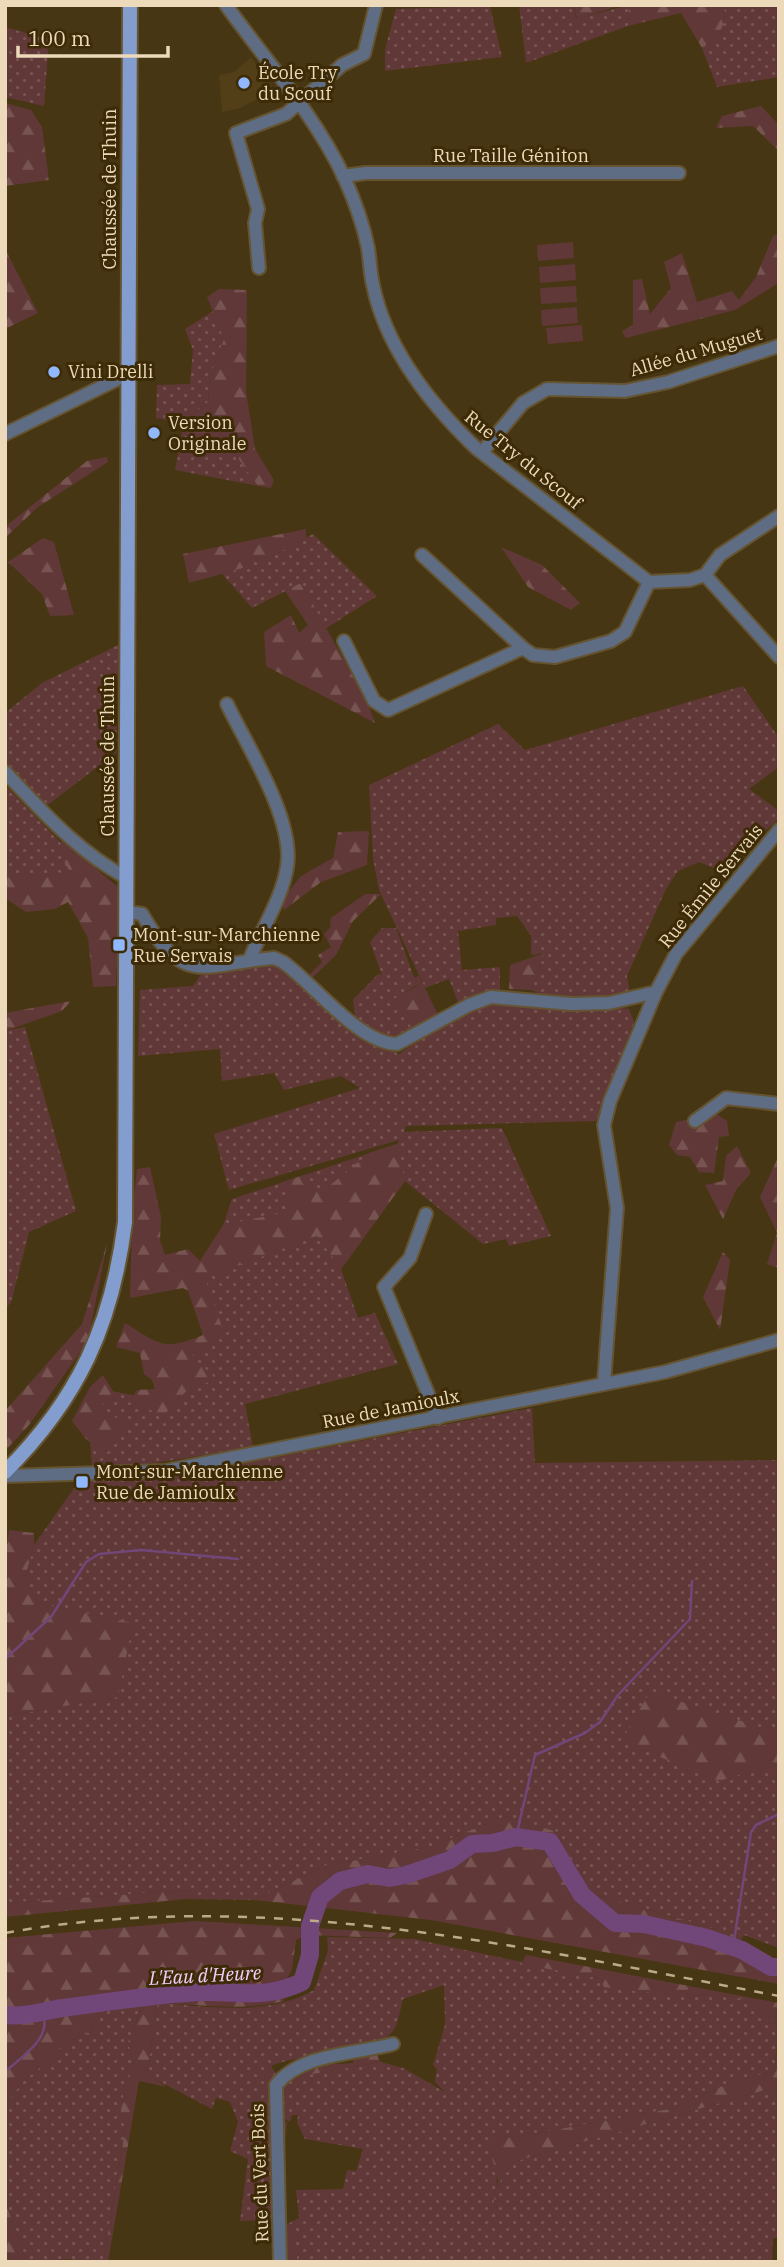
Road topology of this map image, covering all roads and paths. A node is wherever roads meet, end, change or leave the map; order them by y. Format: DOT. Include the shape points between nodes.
graph roads {
  1 [pos="130,5"];
  2 [pos="226,5"];
  3 [pos="376,5"];
  4 [pos="296,102"];
  5 [pos="679,173"];
  6 [pos="343,176"];
  7 [pos="259,268"];
  8 [pos="779,346"];
  9 [pos="128,374"];
  10 [pos="5,434"];
  11 [pos="481,452"];
  12 [pos="779,516"];
  13 [pos="422,555"];
  14 [pos="705,575"];
  15 [pos="649,582"];
  16 [pos="344,640"];
  17 [pos="523,649"];
  18 [pos="779,657"];
  19 [pos="227,704"];
  20 [pos="5,772"];
  21 [pos="779,830"];
  22 [pos="127,878"];
  23 [pos="127,912"];
  24 [pos="249,961"];
  25 [pos="656,992"];
  26 [pos="779,1104"];
  27 [pos="695,1121"];
  28 [pos="426,1214"];
  29 [pos="779,1340"];
  30 [pos="604,1382"];
  31 [pos="438,1418"];
  32 [pos="5,1474"];
  33 [pos="393,2043"];
  34 [pos="280,2262"];
  1 -- 9 [label="main road, Chaussée de Thuin"];
  2 -- 4 [label="street, Rue Try du Scouf"];
  3 -- 4 [label="street" via="364,54 342,65"];
  4 -- 6 [label="street, Rue Try du Scouf" via="320,133"];
  4 -- 7 [label="street" via="286,114 236,133 258,209"];
  5 -- 6 [label="street, Rue Taille Géniton"];
  6 -- 11 [label="street, Rue Try du Scouf" via="361,220 381,311 402,360 451,424"];
  8 -- 11 [label="street, Allée du Muguet" via="625,391 547,389 523,403"];
  9 -- 10 [label="street"];
  9 -- 22 [label="main road, Chaussée de Thuin"];
  11 -- 15 [label="street, Rue Try du Scouf"];
  12 -- 14 [label="street" via="720,555"];
  13 -- 17 [label="street"];
  14 -- 15 [label="street"];
  14 -- 18 [label="street"];
  15 -- 17 [label="street" via="625,632 611,641 555,657"];
  16 -- 17 [label="street" via="374,701 388,710"];
  19 -- 24 [label="street" via="283,821 288,844 280,891"];
  20 -- 22 [label="street" via="68,836"];
  21 -- 25 [label="street, Rue Émile Servais" via="676,954"];
  22 -- 23 [label="main road, Chaussée de Thuin"];
  23 -- 24 [label="street" via="142,914 162,948 190,967"];
  23 -- 32 [label="main road, Chaussée de Thuin" via="125,1222 120,1265 88,1363 44,1431"];
  24 -- 25 [label="street" via="283,961 353,1023 394,1044 491,997 609,1003"];
  25 -- 30 [label="street, Rue Émile Servais" via="604,1125 617,1208"];
  26 -- 27 [label="street" via="726,1098"];
  28 -- 31 [label="street" via="410,1258 384,1287"];
  29 -- 30 [label="street, Rue de Jamioulx" via="665,1372"];
  30 -- 31 [label="street, Rue de Jamioulx"];
  31 -- 32 [label="street, Rue de Jamioulx" via="165,1471"];
  33 -- 34 [label="street, Rue du Vert Bois" via="300,2064 276,2085"];
}
